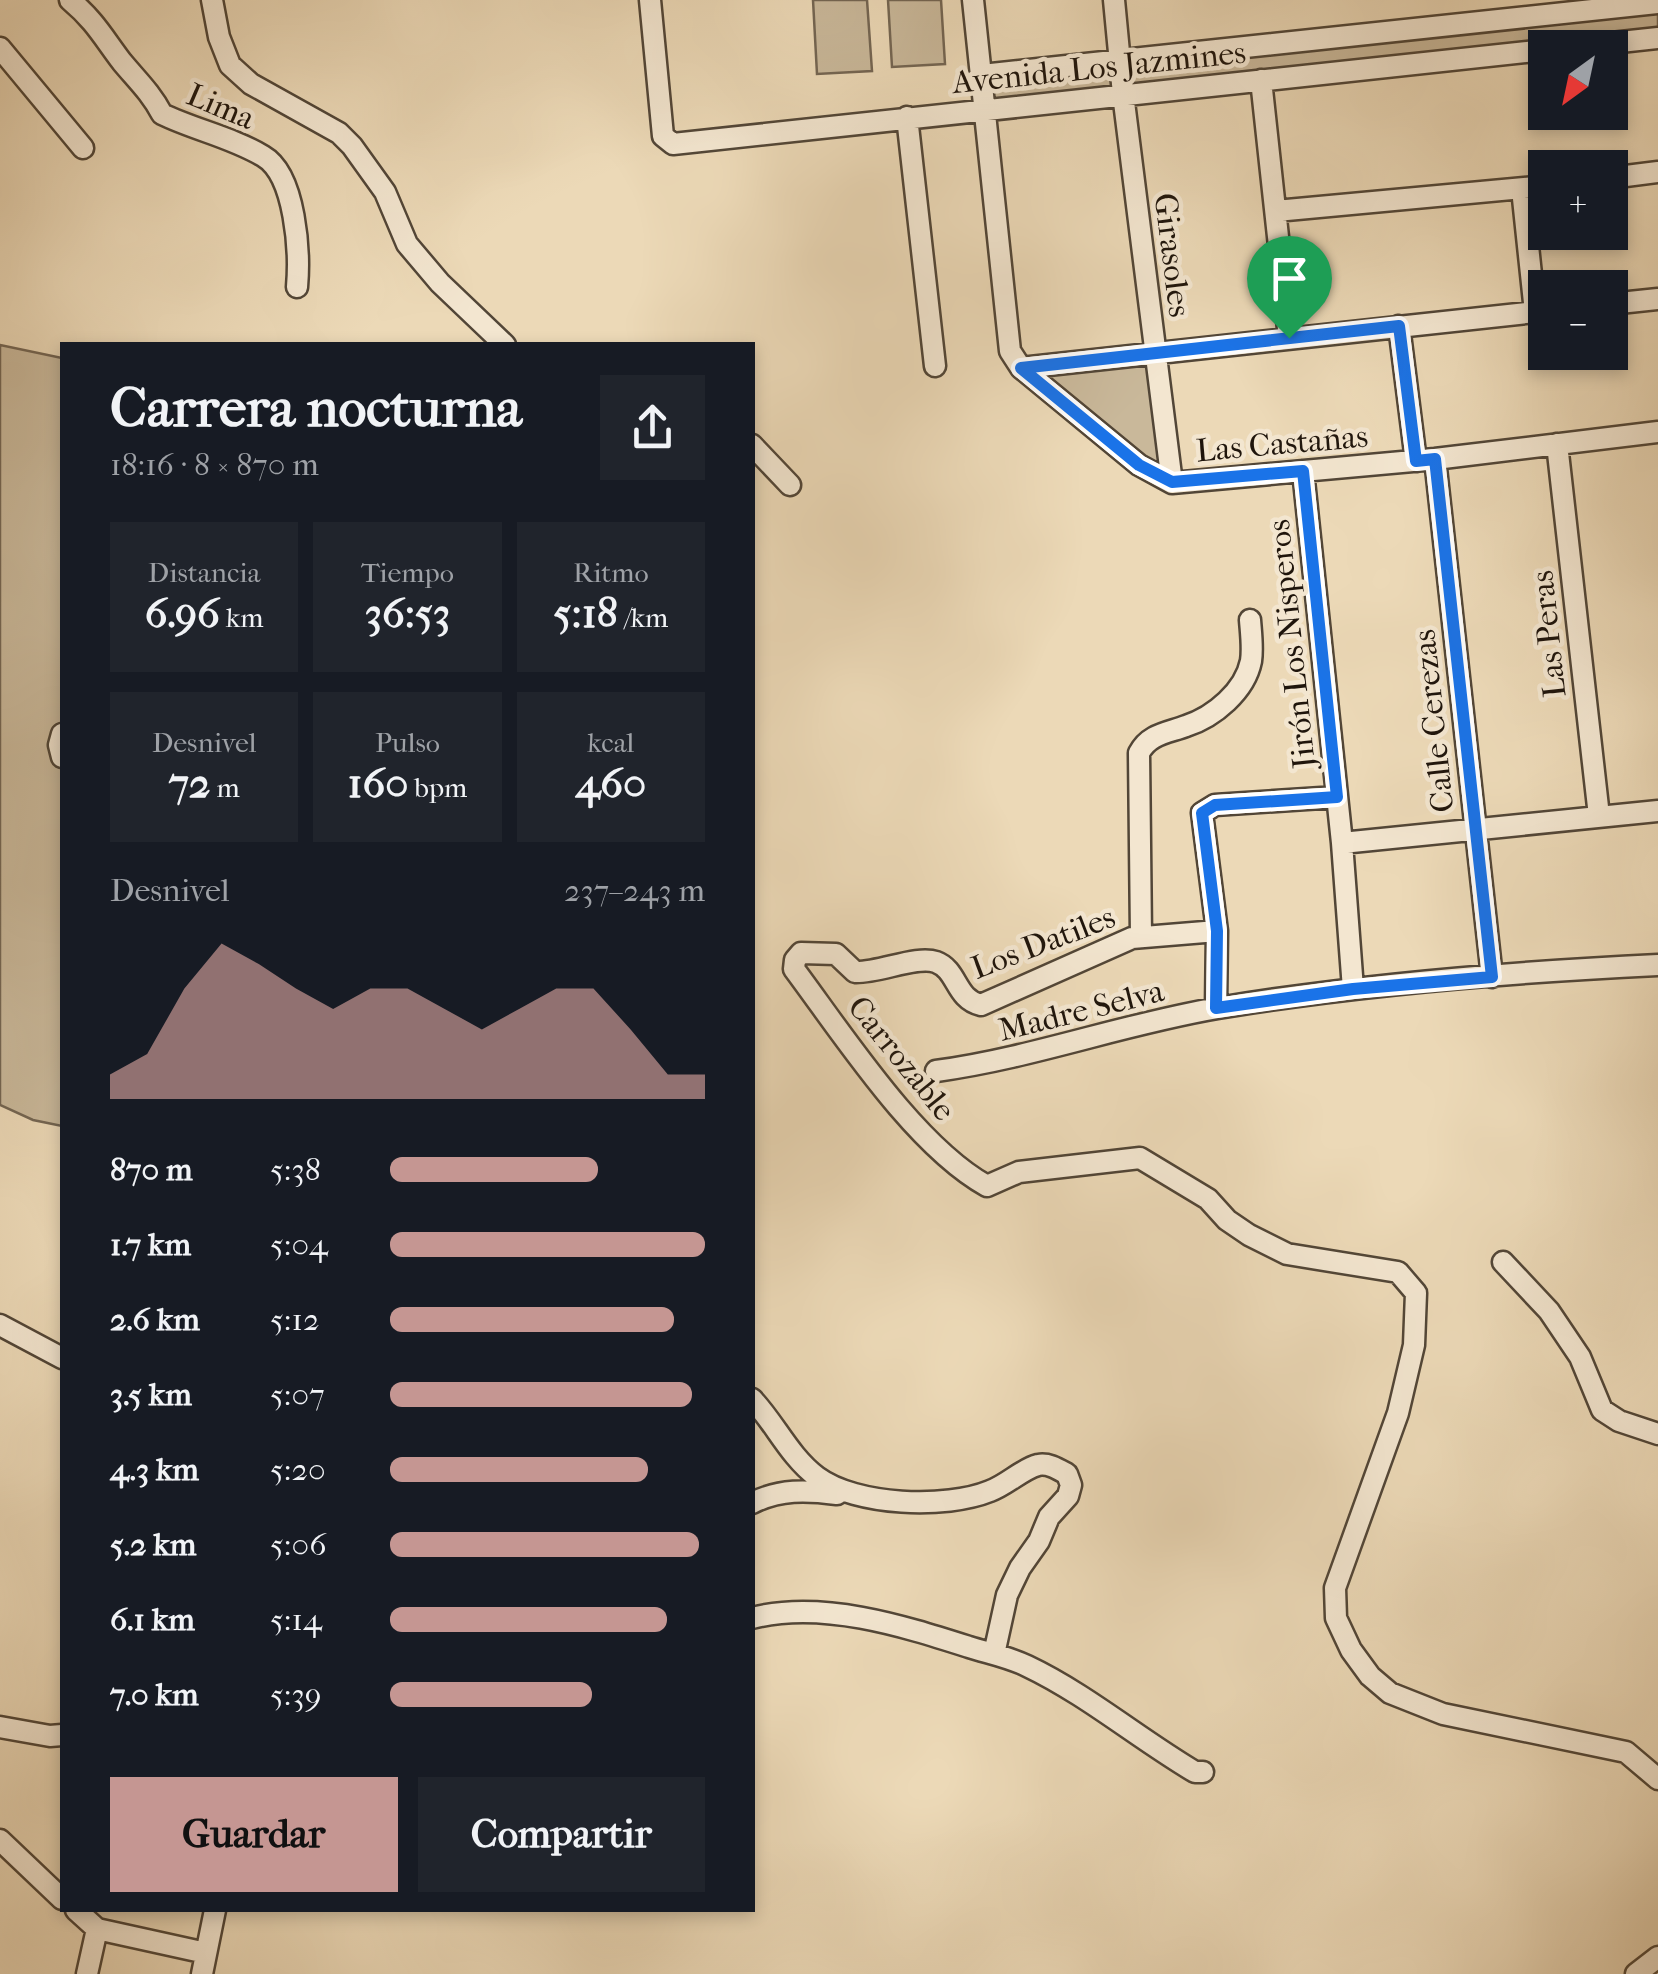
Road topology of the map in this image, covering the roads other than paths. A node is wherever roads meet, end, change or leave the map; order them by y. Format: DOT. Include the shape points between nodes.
graph roads {
  1 [pos="70,0"];
  2 [pos="212,0"];
  3 [pos="650,0"];
  4 [pos="973,0"];
  5 [pos="1114,0"];
  6 [pos="1644,3"];
  7 [pos="1658,38"];
  8 [pos="1628,41"];
  9 [pos="0,48"];
  10 [pos="1528,52"];
  11 [pos="1120,59"];
  12 [pos="982,74"];
  13 [pos="1262,80"];
  14 [pos="1123,94"];
  15 [pos="986,108"];
  16 [pos="907,118"];
  17 [pos="83,148"];
  18 [pos="1658,172"];
  19 [pos="1628,176"];
  20 [pos="1528,187"];
  21 [pos="1522,188"];
  22 [pos="1276,212"];
  23 [pos="1534,270"];
  24 [pos="297,287"];
  25 [pos="1658,299"];
  26 [pos="1628,302"];
  27 [pos="1528,312"];
  28 [pos="1399,326"];
  29 [pos="1289,338"];
  30 [pos="502,342"];
  31 [pos="1155,352"];
  32 [pos="935,366"];
  33 [pos="1021,368"];
  34 [pos="1658,432"];
  35 [pos="1557,444"];
  36 [pos="755,448"];
  37 [pos="1426,460"];
  38 [pos="1303,471"];
  39 [pos="1172,482"];
  40 [pos="790,485"];
  41 [pos="1250,620"];
  42 [pos="1337,797"];
  43 [pos="1658,811"];
  44 [pos="1600,816"];
  45 [pos="1474,830"];
  46 [pos="1342,843"];
  47 [pos="1217,931"];
  48 [pos="1141,936"];
  49 [pos="801,954"];
  50 [pos="1658,965"];
  51 [pos="1492,977"];
  52 [pos="1353,989"];
  53 [pos="1216,1008"];
  54 [pos="936,1072"];
  55 [pos="1504,1262"];
  56 [pos="0,1325"];
  57 [pos="60,1357"];
  58 [pos="755,1402"];
  59 [pos="1658,1434"];
  60 [pos="893,1501"];
  61 [pos="755,1502"];
  62 [pos="755,1617"];
  63 [pos="994,1654"];
  64 [pos="0,1727"];
  65 [pos="60,1735"];
  66 [pos="1204,1772"];
  67 [pos="1658,1779"];
  68 [pos="0,1840"];
  69 [pos="60,1897"];
  70 [pos="78,1912"];
  71 [pos="215,1912"];
  72 [pos="97,1929"];
  73 [pos="1658,1957"];
  74 [pos="204,1963"];
  75 [pos="87,1974"];
  76 [pos="1636,1974"];
  1 -- 24 [label="street, Lima" via="102,30 162,114 226,138 276,167 300,254"];
  2 -- 30 [label="street" via="230,65 352,146 386,192 407,244"];
  3 -- 16 [label="street, Avenida Los Jazmines" via="663,136 673,144"];
  4 -- 12 [label="street"];
  5 -- 11 [label="street, Girasoles"];
  6 -- 11 [label="street, Avenida Los Jazmines"];
  7 -- 8 [label="street"];
  9 -- 17 [label="street"];
  10 -- 13 [label="street, Avenida Los Jazmines"];
  11 -- 12 [label="street, Avenida Los Jazmines"];
  11 -- 14 [label="street, Girasoles"];
  12 -- 15 [label="street"];
  13 -- 14 [label="street, Avenida Los Jazmines"];
  13 -- 22 [label="street"];
  14 -- 15 [label="street, Avenida Los Jazmines"];
  14 -- 31 [label="street, Girasoles"];
  15 -- 16 [label="street, Avenida Los Jazmines"];
  15 -- 33 [label="street" via="1010,351"];
  16 -- 32 [label="street"];
  18 -- 19 [label="street"];
  20 -- 21 [label="street"];
  21 -- 22 [label="street"];
  21 -- 23 [label="street"];
  22 -- 29 [label="street"];
  25 -- 26 [label="street"];
  27 -- 28 [label="street"];
  28 -- 29 [label="street"];
  28 -- 37 [label="street, Calle Cerezas"];
  29 -- 31 [label="street"];
  31 -- 33 [label="street"];
  31 -- 39 [label="street, Girasoles"];
  33 -- 39 [label="street, Las Castañas" via="1139,465"];
  34 -- 35 [label="street, Las Castañas"];
  35 -- 37 [label="street, Las Castañas"];
  35 -- 44 [label="street, Las Peras"];
  36 -- 40 [label="street"];
  37 -- 38 [label="street, Las Castañas"];
  37 -- 45 [label="street, Calle Cerezas"];
  38 -- 39 [label="street, Las Castañas"];
  38 -- 42 [label="street, Jirón Los Nisperos"];
  41 -- 48 [label="street" via="1251,662 1239,688 1223,706 1153,737 1139,753"];
  42 -- 46 [label="street, Jirón Los Nisperos"];
  42 -- 47 [label="street" via="1215,805 1202,813"];
  43 -- 44 [label="street"];
  44 -- 45 [label="street"];
  45 -- 46 [label="street"];
  45 -- 51 [label="street, Calle Cerezas"];
  46 -- 52 [label="street, Jirón Los Nisperos"];
  47 -- 48 [label="street, Los Datiles"];
  47 -- 53 [label="street"];
  48 -- 49 [label="street, Los Datiles" via="980,1005 960,994 939,962 855,972 836,954"];
  49 -- 67 [label="street, Carrozable" via="794,970 854,1050 920,1132 987,1186 1018,1172 1140,1158 1208,1199 1248,1235 1287,1254 1398,1272 1416,1293 1414,1344 1398,1412 1336,1588 1336,1618 1351,1650 1380,1686 1420,1707 1626,1752"];
  50 -- 51 [label="street, Madre Selva"];
  51 -- 52 [label="street, Madre Selva"];
  52 -- 53 [label="street, Madre Selva"];
  53 -- 54 [label="street, Madre Selva"];
  55 -- 59 [label="street" via="1580,1357 1602,1410"];
  56 -- 57 [label="street"];
  58 -- 60 [label="street" via="816,1477"];
  60 -- 61 [label="street" via="808,1490"];
  60 -- 63 [label="street" via="932,1504 978,1496 1046,1464 1067,1474 1068,1496 1049,1517 1007,1595"];
  62 -- 63 [label="street" via="835,1614"];
  63 -- 66 [label="street" via="1027,1666 1145,1743"];
  64 -- 65 [label="street"];
  68 -- 69 [label="street"];
  70 -- 72 [label="street"];
  71 -- 74 [label="street"];
  72 -- 74 [label="street"];
  72 -- 75 [label="street"];
  73 -- 76 [label="street"];
}
